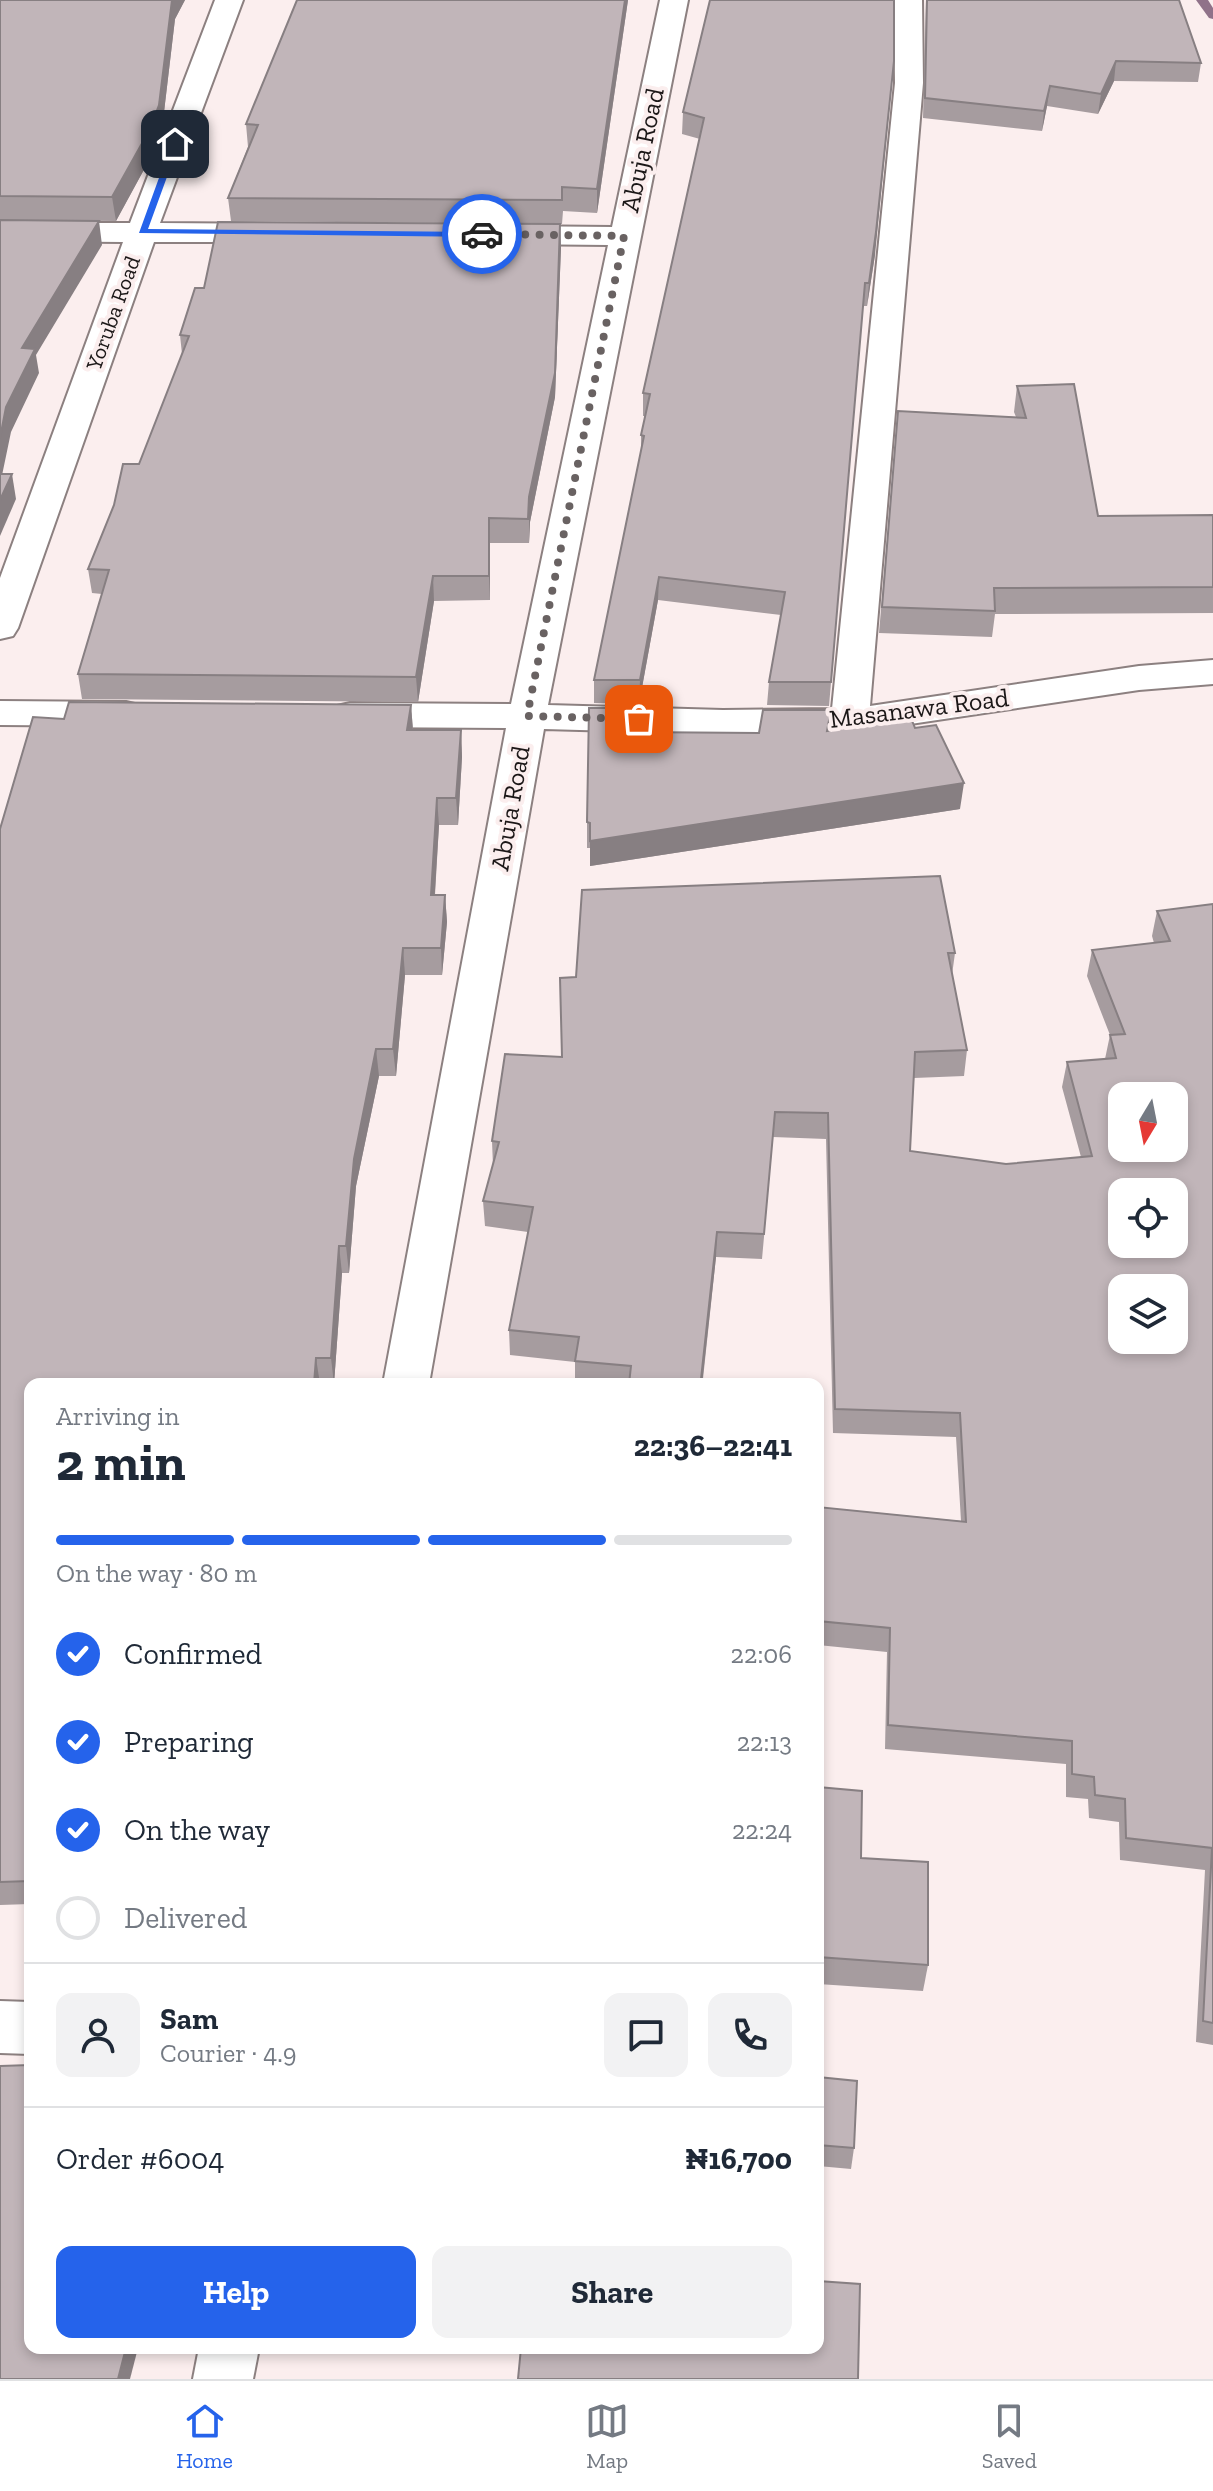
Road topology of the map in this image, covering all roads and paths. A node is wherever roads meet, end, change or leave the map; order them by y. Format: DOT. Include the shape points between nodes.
graph roads {
  1 [pos="229,0"];
  2 [pos="674,0"];
  3 [pos="911,0"];
  4 [pos="929,0"];
  5 [pos="142,231"];
  6 [pos="0,232"];
  7 [pos="313,233"];
  8 [pos="468,234"];
  9 [pos="624,236"];
  10 [pos="0,628"];
  11 [pos="1200,672"];
  12 [pos="0,713"];
  13 [pos="160,714"];
  14 [pos="319,715"];
  15 [pos="527,716"];
  16 [pos="850,721"];
  17 [pos="407,1378"];
  18 [pos="0,2027"];
  19 [pos="24,2028"];
  20 [pos="228,2354"];
  21 [pos="223,2379"];
  1 -- 5 [label="street, Yoruba Road"];
  2 -- 9 [label="street, Abuja Road"];
  3 -- 4 [label="street"];
  3 -- 16 [label="street" via="909,83"];
  5 -- 6 [label="street"];
  5 -- 7 [label="street"];
  5 -- 10 [label="street, Yoruba Road"];
  8 -- 9 [label="street"];
  9 -- 15 [label="street, Abuja Road"];
  11 -- 16 [label="street, Masanawa Road"];
  12 -- 13 [label="street"];
  14 -- 15 [label="street, Masanawa Road"];
  15 -- 16 [label="street, Masanawa Road"];
  15 -- 17 [label="street, Abuja Road"];
  18 -- 19 [label="street"];
  20 -- 21 [label="street"];
}
